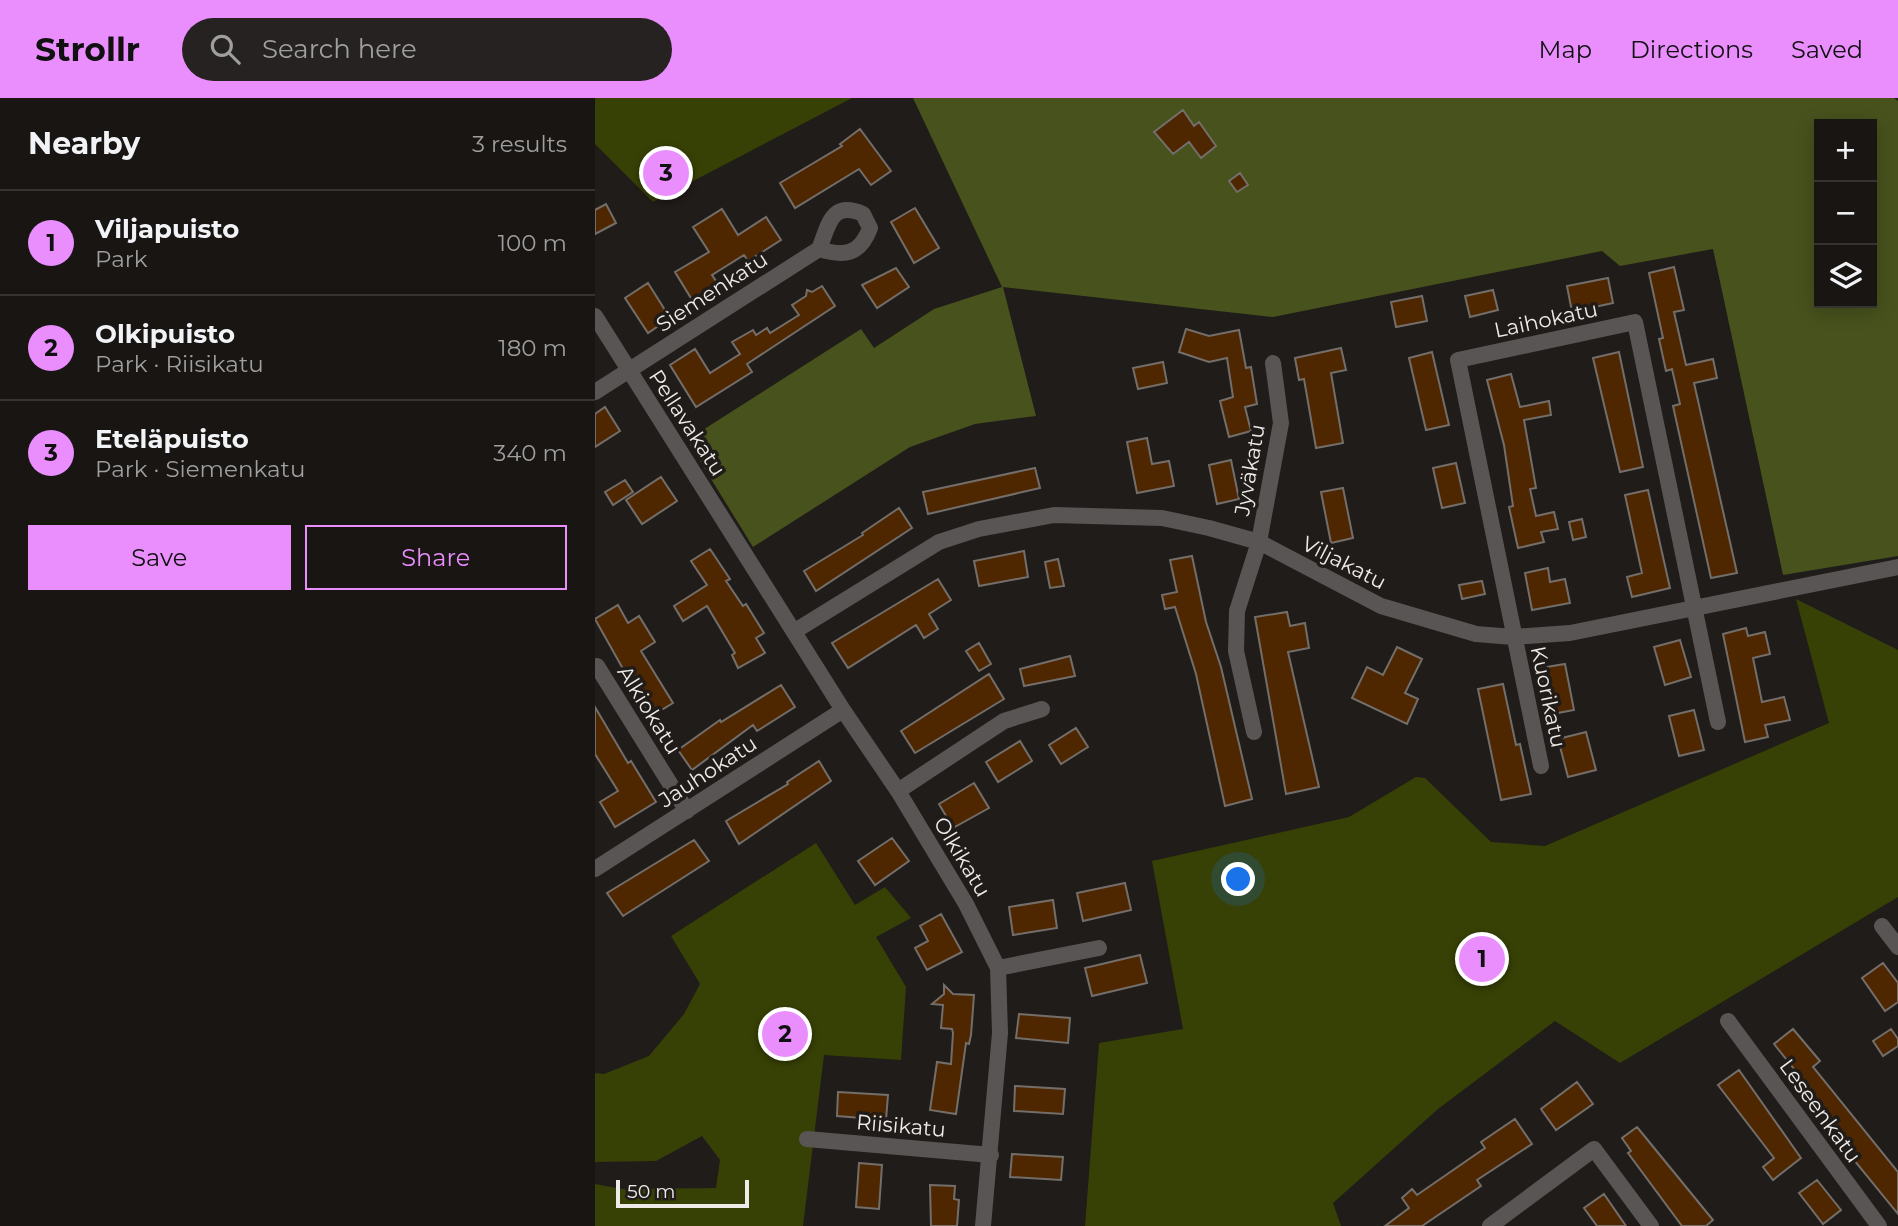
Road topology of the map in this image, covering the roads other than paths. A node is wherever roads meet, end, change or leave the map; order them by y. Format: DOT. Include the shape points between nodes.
graph roads {
  1 [pos="819,249"];
  2 [pos="595,316"];
  3 [pos="1273,363"];
  4 [pos="629,371"];
  5 [pos="595,392"];
  6 [pos="1259,542"];
  7 [pos="745,552"];
  8 [pos="1898,567"];
  9 [pos="1693,606"];
  10 [pos="795,631"];
  11 [pos="1513,637"];
  12 [pos="597,666"];
  13 [pos="1042,709"];
  14 [pos="843,710"];
  15 [pos="1718,722"];
  16 [pos="1254,732"];
  17 [pos="1541,766"];
  18 [pos="898,791"];
  19 [pos="687,811"];
  20 [pos="595,869"];
  21 [pos="1882,926"];
  22 [pos="1898,947"];
  23 [pos="1098,948"];
  24 [pos="998,968"];
  25 [pos="1728,1021"];
  26 [pos="807,1139"];
  27 [pos="992,1155"];
  28 [pos="983,1226"];
  29 [pos="1490,1226"];
  30 [pos="1651,1226"];
  31 [pos="1878,1226"];
  1 -- 4 [label="street, Siemenkatu"];
  2 -- 4 [label="street, Pellavakatu"];
  3 -- 6 [label="street, Jyväkatu" via="1281,423"];
  4 -- 5 [label="street, Siemenkatu"];
  4 -- 7 [label="street, Pellavakatu"];
  6 -- 10 [label="street, Viljakatu" via="1162,518 1081,513 1019,520 939,542"];
  6 -- 11 [label="street, Viljakatu" via="1381,606 1476,634"];
  6 -- 16 [label="street, Jyväkatu" via="1236,625 1236,651"];
  7 -- 10 [label="street, Olkikatu"];
  8 -- 9 [label="street, Viljakatu"];
  9 -- 11 [label="street, Viljakatu" via="1570,633"];
  9 -- 11 [label="street, Laihokatu" via="1635,322 1458,360"];
  9 -- 15 [label="street"];
  10 -- 14 [label="street, Olkikatu"];
  11 -- 17 [label="street, Kuorikatu"];
  12 -- 19 [label="street, Alkiokatu"];
  13 -- 18 [label="street" via="1004,721"];
  14 -- 18 [label="street, Olkikatu"];
  14 -- 19 [label="street, Jauhokatu"];
  18 -- 24 [label="street, Olkikatu" via="966,904"];
  19 -- 20 [label="street, Jauhokatu"];
  21 -- 22 [label="street"];
  23 -- 24 [label="street"];
  24 -- 27 [label="street, Olkikatu" via="1000,1033"];
  25 -- 31 [label="street, Leseenkatu"];
  26 -- 27 [label="street, Riisikatu"];
  27 -- 28 [label="street, Olkikatu"];
  29 -- 30 [label="street" via="1594,1149"];
}
